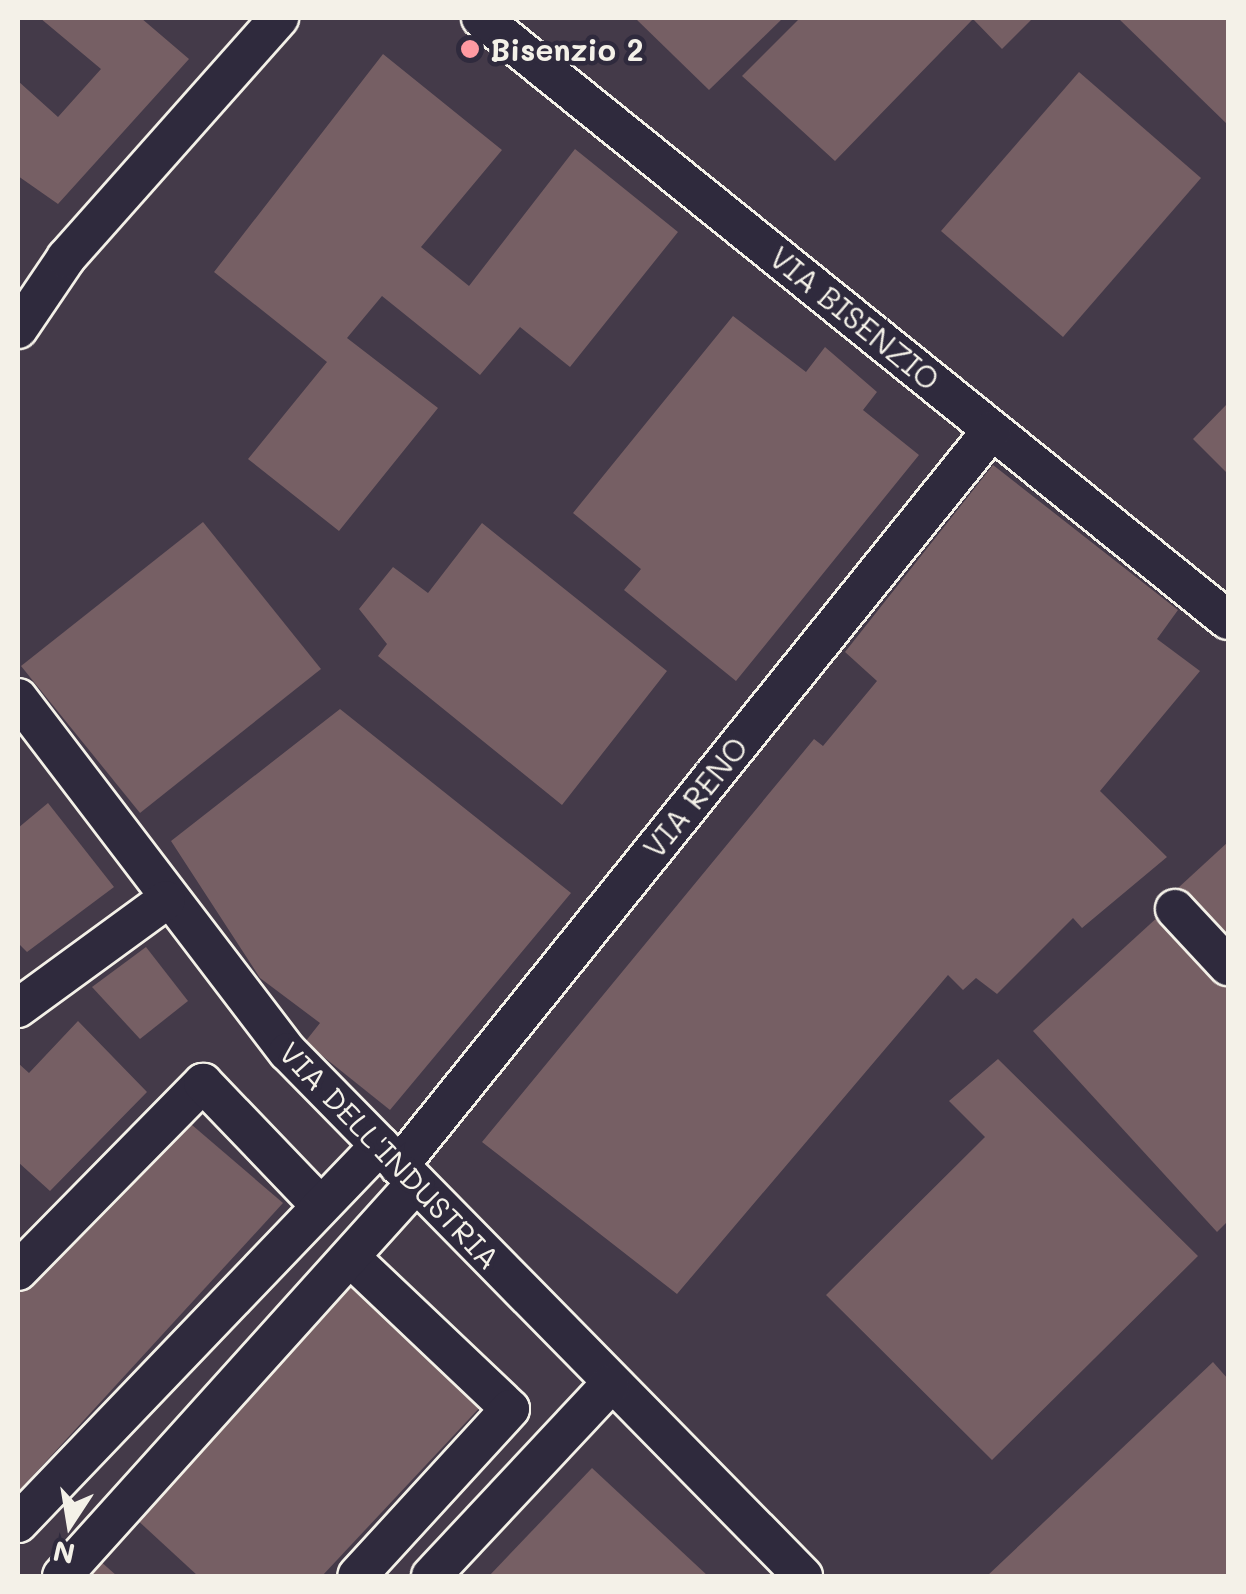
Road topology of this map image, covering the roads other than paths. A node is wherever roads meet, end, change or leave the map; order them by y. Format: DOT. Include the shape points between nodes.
graph roads {
  1 [pos="481,18"];
  2 [pos="269,21"];
  3 [pos="18,329"];
  4 [pos="992,430"];
  5 [pos="1228,620"];
  6 [pos="18,698"];
  7 [pos="166,900"];
  8 [pos="1175,908"];
  9 [pos="1228,966"];
  10 [pos="18,1008"];
  11 [pos="399,1164"];
  12 [pos="320,1205"];
  13 [pos="351,1258"];
  14 [pos="18,1271"];
  15 [pos="610,1385"];
  16 [pos="18,1522"];
  17 [pos="62,1576"];
  18 [pos="357,1576"];
  19 [pos="430,1576"];
  20 [pos="802,1576"];
  1 -- 4 [label="street, VIA BISENZIO"];
  2 -- 3 [label="street" via="66,258"];
  4 -- 5 [label="street, VIA BISENZIO"];
  4 -- 11 [label="street, VIA RENO"];
  6 -- 7 [label="street, VIA DELL'INDUSTRIA"];
  7 -- 10 [label="street"];
  7 -- 11 [label="street, VIA DELL'INDUSTRIA" via="288,1052"];
  8 -- 9 [label="street"];
  11 -- 12 [label="street"];
  11 -- 13 [label="street"];
  11 -- 15 [label="street, VIA DELL'INDUSTRIA"];
  12 -- 14 [label="street" via="203,1083"];
  12 -- 16 [label="street"];
  13 -- 17 [label="street"];
  13 -- 18 [label="street" via="510,1409"];
  15 -- 19 [label="street"];
  15 -- 20 [label="street, VIA DELL'INDUSTRIA"];
}
